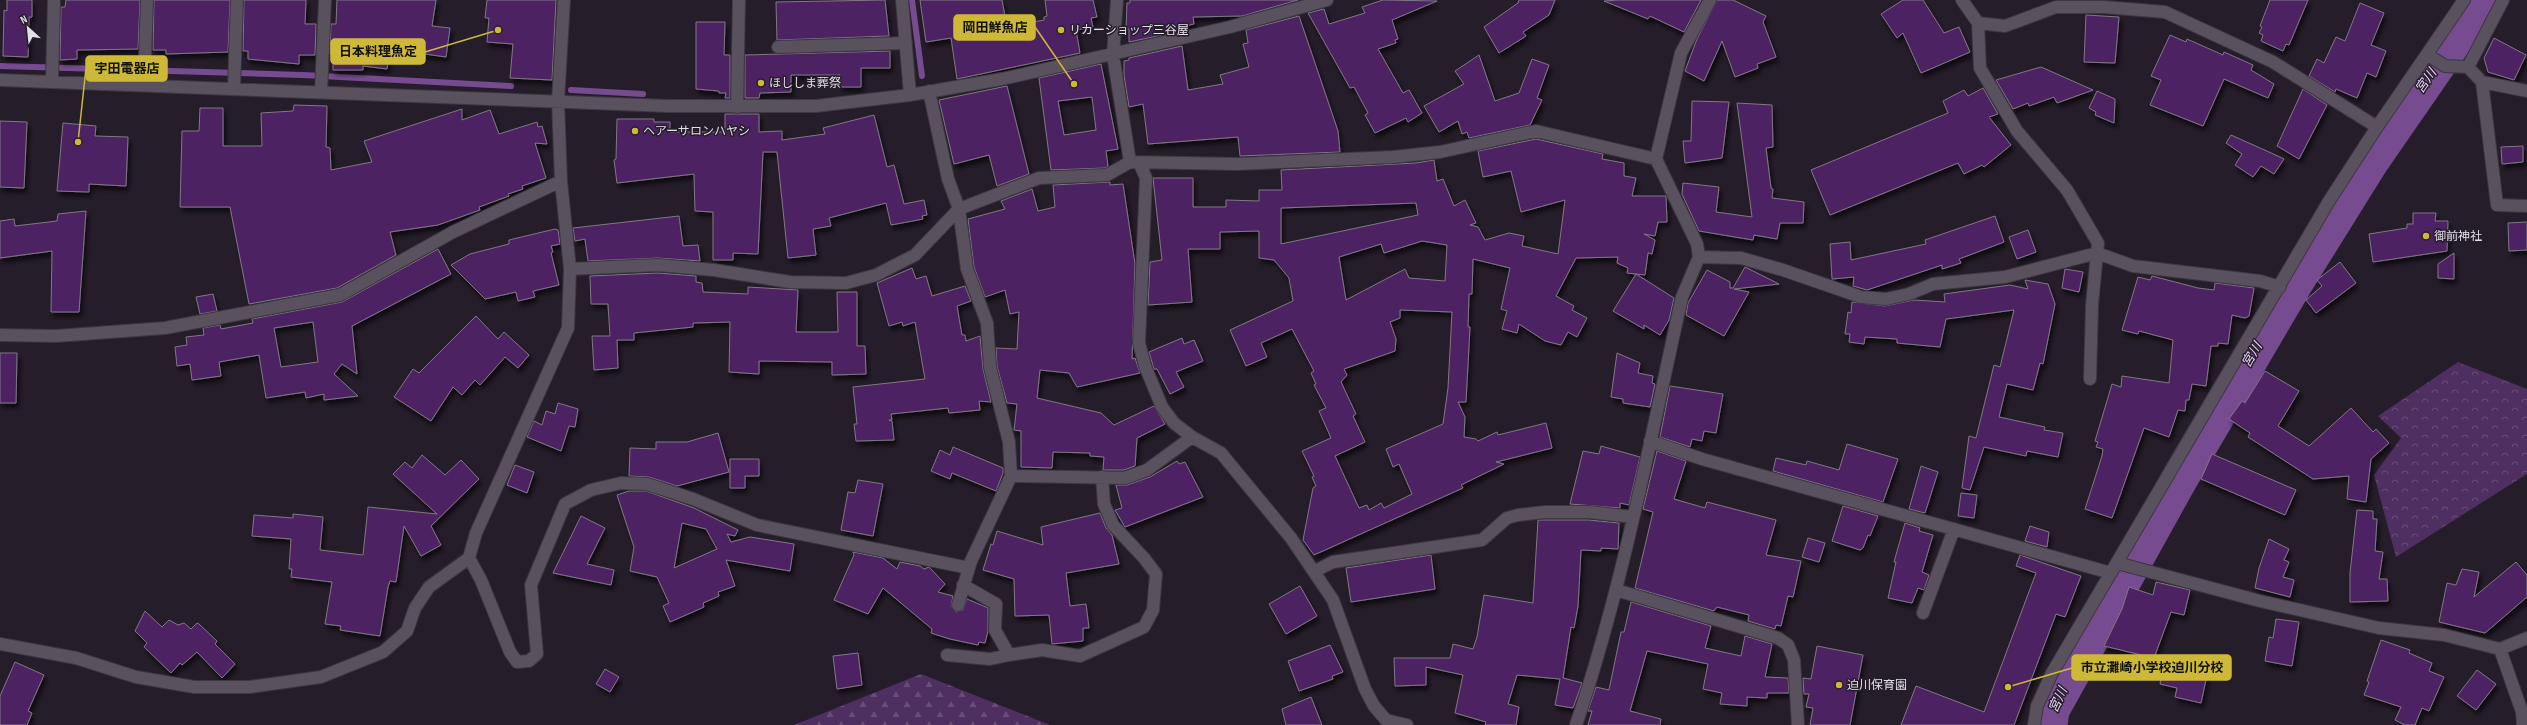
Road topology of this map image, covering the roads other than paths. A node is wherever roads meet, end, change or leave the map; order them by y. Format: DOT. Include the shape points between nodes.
graph roads {
  1 [pos="54,0"];
  2 [pos="147,0"];
  3 [pos="237,0"];
  4 [pos="325,0"];
  5 [pos="564,0"];
  6 [pos="739,0"];
  7 [pos="902,0"];
  8 [pos="1117,0"];
  9 [pos="1327,0"];
  10 [pos="1710,0"];
  11 [pos="1962,0"];
  12 [pos="2464,0"];
  13 [pos="2503,0"];
  14 [pos="2164,6"];
  15 [pos="1978,23"];
  16 [pos="906,42"];
  17 [pos="778,48"];
  18 [pos="1113,55"];
  19 [pos="2430,56"];
  20 [pos="2468,67"];
  21 [pos="52,71"];
  22 [pos="0,80"];
  23 [pos="144,80"];
  24 [pos="2482,82"];
  25 [pos="234,84"];
  26 [pos="321,87"];
  27 [pos="2527,91"];
  28 [pos="929,92"];
  29 [pos="910,95"];
  30 [pos="558,101"];
  31 [pos="738,107"];
  32 [pos="2377,127"];
  33 [pos="1656,159"];
  34 [pos="1135,162"];
  35 [pos="561,182"];
  36 [pos="2527,206"];
  37 [pos="959,209"];
  38 [pos="2097,253"];
  39 [pos="1699,257"];
  40 [pos="570,269"];
  41 [pos="2280,287"];
  42 [pos="0,334"];
  43 [pos="2090,379"];
  44 [pos="1192,437"];
  45 [pos="1650,442"];
  46 [pos="1011,476"];
  47 [pos="1102,477"];
  48 [pos="1632,517"];
  49 [pos="1954,529"];
  50 [pos="469,558"];
  51 [pos="2117,567"];
  52 [pos="968,568"];
  53 [pos="1315,571"];
  54 [pos="963,585"];
  55 [pos="1616,590"];
  56 [pos="958,604"];
  57 [pos="1923,613"];
  58 [pos="2527,638"];
  59 [pos="0,644"];
  60 [pos="2500,649"];
  61 [pos="947,654"];
  62 [pos="1009,655"];
  63 [pos="1386,723"];
  64 [pos="1407,725"];
  65 [pos="1576,725"];
  66 [pos="1798,725"];
  67 [pos="2034,725"];
  68 [pos="2523,725"];
  1 -- 21 [label="street"];
  2 -- 23 [label="street"];
  3 -- 25 [label="street"];
  4 -- 26 [label="street"];
  5 -- 30 [label="street"];
  6 -- 31 [label="street"];
  7 -- 16 [label="street"];
  8 -- 18 [label="street"];
  9 -- 18 [label="street" via="1230,28"];
  10 -- 33 [label="street" via="1681,53"];
  11 -- 15 [label="street"];
  12 -- 19 [label="street"];
  13 -- 20 [label="street"];
  14 -- 15 [label="street" via="2056,7 2005,26"];
  14 -- 32 [label="street" via="2273,62"];
  15 -- 38 [label="street" via="1980,68 2017,131 2066,190 2098,243"];
  16 -- 17 [label="street"];
  16 -- 29 [label="street"];
  18 -- 28 [label="street"];
  18 -- 34 [label="street"];
  19 -- 20 [label="street" via="2445,66"];
  19 -- 32 [label="street"];
  20 -- 24 [label="street"];
  21 -- 22 [label="street"];
  21 -- 23 [label="street"];
  23 -- 25 [label="street"];
  24 -- 27 [label="street"];
  24 -- 36 [label="street" via="2497,204"];
  25 -- 26 [label="street"];
  26 -- 30 [label="street"];
  28 -- 29 [label="street"];
  28 -- 37 [label="street" via="948,179"];
  29 -- 31 [label="street" via="816,106"];
  30 -- 31 [label="street"];
  30 -- 35 [label="street"];
  32 -- 41 [label="street" via="2329,201"];
  33 -- 34 [label="street" via="1536,131 1440,152 1393,157 1238,164"];
  33 -- 39 [label="street" via="1696,244"];
  34 -- 37 [label="street" via="1107,174 1039,178"];
  34 -- 44 [label="street" via="1146,178 1139,343 1145,366 1162,407 1174,423"];
  35 -- 40 [label="street"];
  35 -- 42 [label="street" via="453,232 340,295 165,328 56,336"];
  37 -- 40 [label="street" via="915,255 876,275 846,283 790,282 714,270 658,265"];
  37 -- 46 [label="street" via="967,269 987,323 990,367 1009,442"];
  38 -- 39 [label="street" via="2005,277 1933,284 1909,294 1886,299 1861,297 1741,258"];
  38 -- 41 [label="street" via="2132,266 2260,281"];
  38 -- 43 [label="street" via="2092,305"];
  39 -- 45 [label="street" via="1682,297"];
  40 -- 50 [label="street" via="568,328 476,533"];
  41 -- 51 [label="street"];
  44 -- 47 [label="street" via="1147,470 1125,478"];
  44 -- 53 [label="street" via="1221,453"];
  45 -- 48 [label="street"];
  45 -- 49 [label="street" via="1702,459"];
  46 -- 47 [label="street"];
  46 -- 52 [label="street"];
  47 -- 62 [label="street" via="1104,504 1112,525 1156,574 1154,610 1144,627 1080,656 1042,650"];
  48 -- 53 [label="street" via="1589,512 1518,515 1507,518 1482,540 1333,562"];
  48 -- 55 [label="street"];
  49 -- 51 [label="street"];
  49 -- 57 [label="street"];
  50 -- 52 [label="street" via="481,580 510,652 517,662 529,661 537,654 531,585 565,504 591,490 621,483 653,486 758,525"];
  50 -- 59 [label="street" via="429,587 415,608 407,631 383,652 321,677 250,687 194,687 136,677 76,658"];
  51 -- 60 [label="street" via="2379,628 2444,635"];
  51 -- 67 [label="street" via="2052,673 2036,706"];
  52 -- 54 [label="street"];
  53 -- 63 [label="street" via="1333,600 1365,689"];
  54 -- 56 [label="street"];
  54 -- 62 [label="street" via="996,604 995,630"];
  55 -- 65 [label="street"];
  55 -- 66 [label="street" via="1778,638 1788,645 1794,660"];
  58 -- 60 [label="street"];
  60 -- 68 [label="street" via="2522,712"];
  61 -- 62 [label="street" via="990,659"];
  63 -- 64 [label="street"];
}
